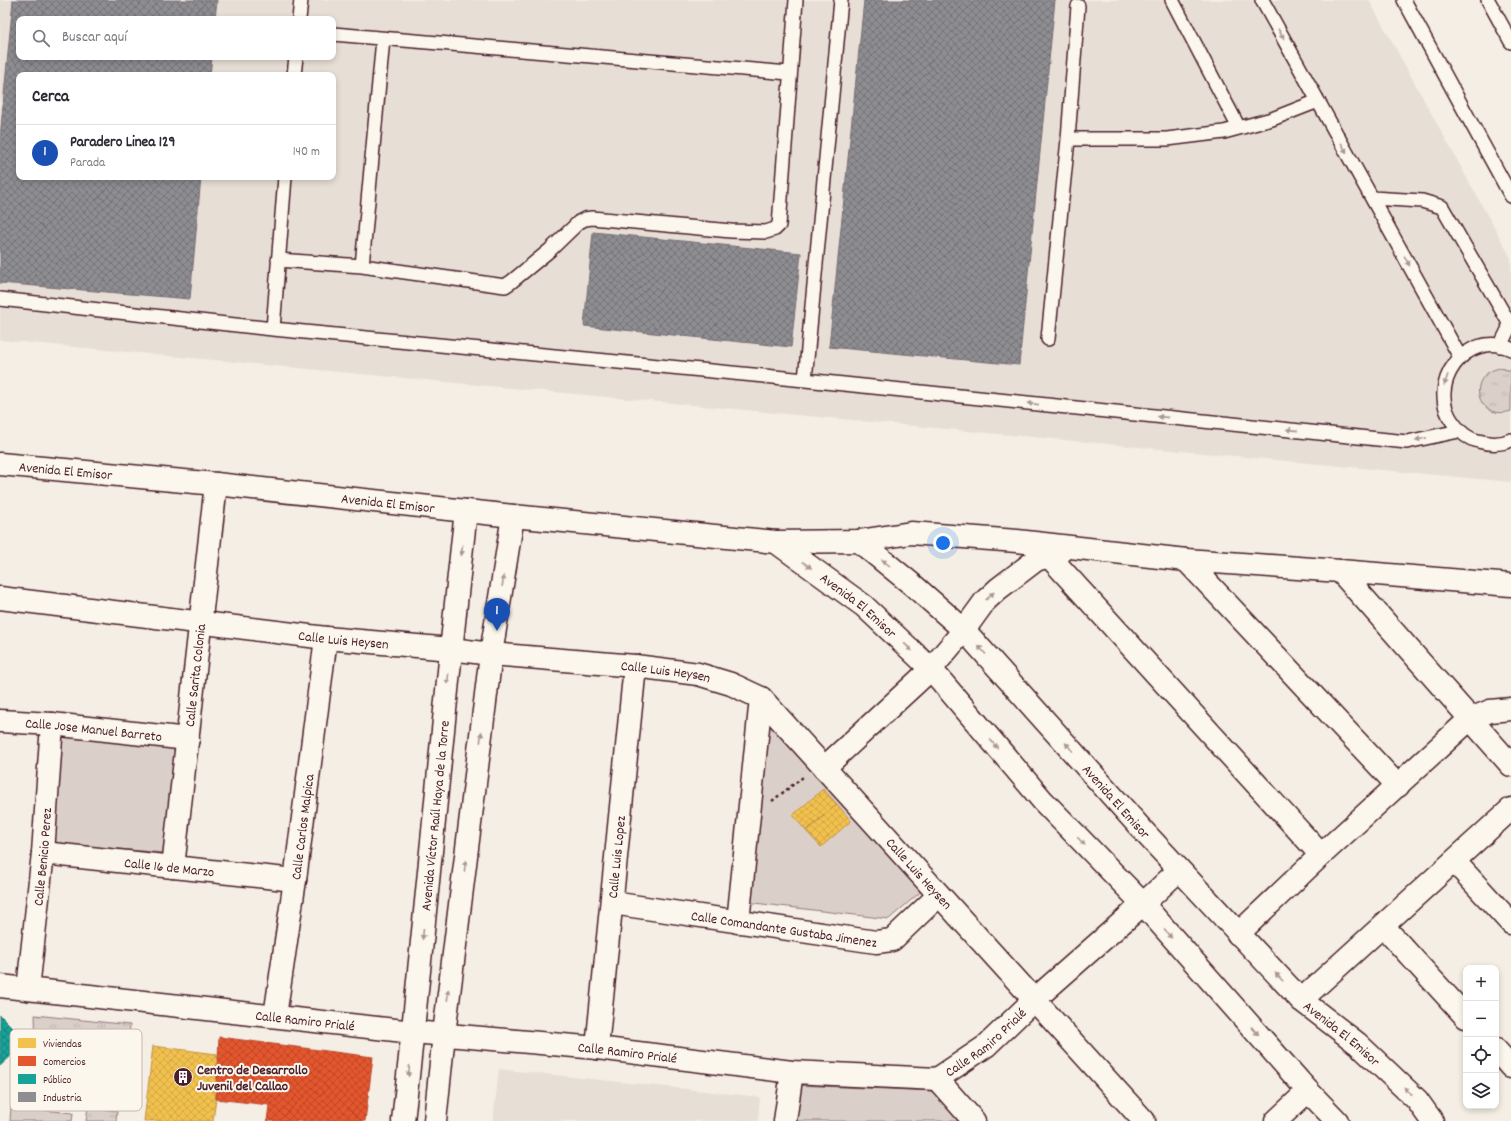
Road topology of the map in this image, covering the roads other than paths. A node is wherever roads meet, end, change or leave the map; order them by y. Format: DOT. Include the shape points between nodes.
graph roads {
  1 [pos="301,0"];
  2 [pos="796,0"];
  3 [pos="841,0"];
  4 [pos="1172,0"];
  5 [pos="1262,0"];
  6 [pos="1404,0"];
  7 [pos="1488,0"];
  8 [pos="1078,6"];
  9 [pos="299,16"];
  10 [pos="336,34"];
  11 [pos="383,38"];
  12 [pos="1511,42"];
  13 [pos="296,60"];
  14 [pos="294,72"];
  15 [pos="789,73"];
  16 [pos="1318,101"];
  17 [pos="1239,128"];
  18 [pos="1068,139"];
  19 [pos="285,180"];
  20 [pos="1511,196"];
  21 [pos="1372,198"];
  22 [pos="278,260"];
  23 [pos="362,266"];
  24 [pos="0,299"];
  25 [pos="273,329"];
  26 [pos="1048,340"];
  27 [pos="1507,346"];
  28 [pos="1460,357"];
  29 [pos="805,380"];
  30 [pos="1459,431"];
  31 [pos="1511,440"];
  32 [pos="0,464"];
  33 [pos="216,484"];
  34 [pos="466,511"];
  35 [pos="513,516"];
  36 [pos="859,541"];
  37 [pos="776,542"];
  38 [pos="1075,548"];
  39 [pos="1048,555"];
  40 [pos="1186,560"];
  41 [pos="1340,571"];
  42 [pos="1511,586"];
  43 [pos="0,598"];
  44 [pos="201,623"];
  45 [pos="964,630"];
  46 [pos="326,638"];
  47 [pos="451,649"];
  48 [pos="491,654"];
  49 [pos="635,666"];
  50 [pos="931,670"];
  51 [pos="761,698"];
  52 [pos="1511,709"];
  53 [pos="1470,719"];
  54 [pos="0,721"];
  55 [pos="52,724"];
  56 [pos="188,739"];
  57 [pos="1511,765"];
  58 [pos="814,772"];
  59 [pos="1398,786"];
  60 [pos="1511,809"];
  61 [pos="43,853"];
  62 [pos="1321,855"];
  63 [pos="1454,861"];
  64 [pos="173,868"];
  65 [pos="1179,870"];
  66 [pos="295,880"];
  67 [pos="939,894"];
  68 [pos="612,903"];
  69 [pos="1143,904"];
  70 [pos="738,922"];
  71 [pos="1511,923"];
  72 [pos="1383,926"];
  73 [pos="1238,934"];
  74 [pos="0,986"];
  75 [pos="28,989"];
  76 [pos="1034,1000"];
  77 [pos="1301,1000"];
  78 [pos="1463,1014"];
  79 [pos="275,1016"];
  80 [pos="413,1032"];
  81 [pos="444,1034"];
  82 [pos="597,1048"];
  83 [pos="1499,1053"];
  84 [pos="1511,1067"];
  85 [pos="792,1072"];
  86 [pos="937,1079"];
  87 [pos="1308,1091"];
  88 [pos="403,1121"];
  89 [pos="435,1121"];
  90 [pos="785,1121"];
  91 [pos="974,1121"];
  92 [pos="1144,1121"];
  93 [pos="1276,1121"];
  94 [pos="1337,1121"];
  95 [pos="1432,1121"];
  1 -- 9 [label="lane"];
  2 -- 15 [label="lane"];
  3 -- 29 [label="lane"];
  4 -- 17 [label="lane"];
  5 -- 16 [label="lane, one-way"];
  6 -- 20 [label="lane"];
  7 -- 12 [label="lane"];
  8 -- 18 [label="lane"];
  10 -- 11 [label="lane"];
  11 -- 15 [label="lane"];
  11 -- 23 [label="lane"];
  13 -- 14 [label="lane"];
  15 -- 23 [label="lane" via="779,225 775,229 766,232 731,231 585,219 504,286"];
  16 -- 17 [label="lane" via="1272,120"];
  16 -- 21 [label="lane, one-way"];
  17 -- 18 [label="lane" via="1168,139"];
  18 -- 26 [label="lane"];
  19 -- 22 [label="lane"];
  21 -- 27 [label="lane" via="1422,200 1442,207 1508,321"];
  21 -- 28 [label="lane, one-way"];
  22 -- 23 [label="lane"];
  22 -- 25 [label="lane"];
  24 -- 25 [label="lane"];
  25 -- 29 [label="lane"];
  27 -- 28 [label="lane" via="1490,345 1475,348"];
  28 -- 30 [label="lane, one-way" via="1450,370 1444,386 1444,402 1449,418"];
  30 -- 29 [label="lane, one-way" via="1407,442"];
  30 -- 31 [label="lane" via="1474,440 1490,444"];
  32 -- 33 [label="street, Avenida El Emisor"];
  33 -- 34 [label="street, Avenida El Emisor"];
  33 -- 44 [label="street, Calle Sarita Colonia"];
  34 -- 35 [label="street, Avenida El Emisor"];
  34 -- 47 [label="street, Avenida Víctor Raúl Haya de la Torre, one-way"];
  35 -- 37 [label="street, Avenida El Emisor"];
  48 -- 35 [label="street, one-way"];
  36 -- 37 [label="street, Avenida El Emisor"];
  36 -- 38 [label="street" via="911,533"];
  45 -- 36 [label="street, Avenida El Emisor, one-way"];
  37 -- 50 [label="street, Avenida El Emisor, one-way" via="864,606"];
  38 -- 39 [label="street"];
  38 -- 40 [label="street"];
  45 -- 39 [label="street, one-way" via="985,601 998,589 1036,560"];
  39 -- 62 [label="street"];
  40 -- 41 [label="street"];
  40 -- 59 [label="street"];
  41 -- 42 [label="street"];
  41 -- 53 [label="street"];
  43 -- 44 [label="street, Calle Luis Heysen"];
  44 -- 46 [label="street, Calle Luis Heysen"];
  44 -- 56 [label="street, Calle Sarita Colonia"];
  45 -- 50 [label="street"];
  65 -- 45 [label="street, Avenida El Emisor, one-way"];
  46 -- 47 [label="street, Calle Luis Heysen"];
  46 -- 66 [label="street, Calle Carlos Malpica"];
  47 -- 48 [label="street, Calle Luis Heysen"];
  47 -- 80 [label="street, Avenida Víctor Raúl Haya de la Torre, one-way"];
  48 -- 49 [label="street, Calle Luis Heysen"];
  81 -- 48 [label="street, one-way"];
  49 -- 51 [label="street, Calle Luis Heysen" via="698,674 731,684"];
  49 -- 68 [label="street, Calle Luis Lopez"];
  50 -- 58 [label="street"];
  50 -- 69 [label="street, Avenida El Emisor, one-way" via="1043,801"];
  51 -- 58 [label="street, Calle Luis Heysen"];
  51 -- 70 [label="street"];
  52 -- 53 [label="street" via="1490,711"];
  53 -- 57 [label="street"];
  53 -- 59 [label="street"];
  54 -- 55 [label="street, Calle Jose Manuel Barreto"];
  55 -- 56 [label="street, Calle Jose Manuel Barreto"];
  55 -- 61 [label="street, Calle Benicio Perez"];
  56 -- 64 [label="street, Calle Sarita Colonia"];
  58 -- 67 [label="street, Calle Luis Heysen"];
  59 -- 62 [label="street"];
  60 -- 63 [label="street"];
  61 -- 64 [label="street, Calle 16 de Marzo"];
  61 -- 75 [label="street, Calle Benicio Perez"];
  62 -- 73 [label="street"];
  63 -- 71 [label="street"];
  63 -- 72 [label="street"];
  64 -- 66 [label="street, Calle 16 de Marzo"];
  65 -- 69 [label="street, Calle Ramiro Prialé"];
  65 -- 73 [label="street, Avenida El Emisor"];
  66 -- 79 [label="street, Calle Carlos Malpica"];
  67 -- 70 [label="street, Calle Comandante Gustaba Jimenez" via="892,940 876,942"];
  67 -- 76 [label="street, Calle Luis Heysen"];
  68 -- 70 [label="street, Calle Comandante Gustaba Jimenez"];
  68 -- 82 [label="street, Calle Luis Lopez"];
  69 -- 76 [label="street, Calle Ramiro Prialé"];
  69 -- 87 [label="street, Avenida El Emisor, one-way"];
  72 -- 77 [label="street"];
  72 -- 78 [label="street"];
  77 -- 73 [label="street, Avenida El Emisor, one-way"];
  74 -- 75 [label="street, Calle Ramiro Prialé"];
  75 -- 79 [label="street, Calle Ramiro Prialé"];
  76 -- 86 [label="street, Calle Ramiro Prialé" via="986,1046"];
  76 -- 92 [label="street, Calle Luis Heysen"];
  95 -- 77 [label="street, Avenida El Emisor, one-way" via="1417,1100 1358,1044"];
  79 -- 80 [label="street, Calle Ramiro Prialé"];
  80 -- 81 [label="street, Calle Ramiro Prialé"];
  80 -- 88 [label="street, Avenida Víctor Raúl Haya de la Torre, one-way"];
  81 -- 82 [label="street, Calle Ramiro Prialé"];
  81 -- 89 [label="street"];
  82 -- 85 [label="street, Calle Ramiro Prialé"];
  83 -- 84 [label="street"];
  85 -- 86 [label="street, Calle Ramiro Prialé"];
  85 -- 90 [label="street"];
  86 -- 91 [label="street"];
  87 -- 93 [label="street"];
  87 -- 94 [label="street, Avenida El Emisor"];
}
